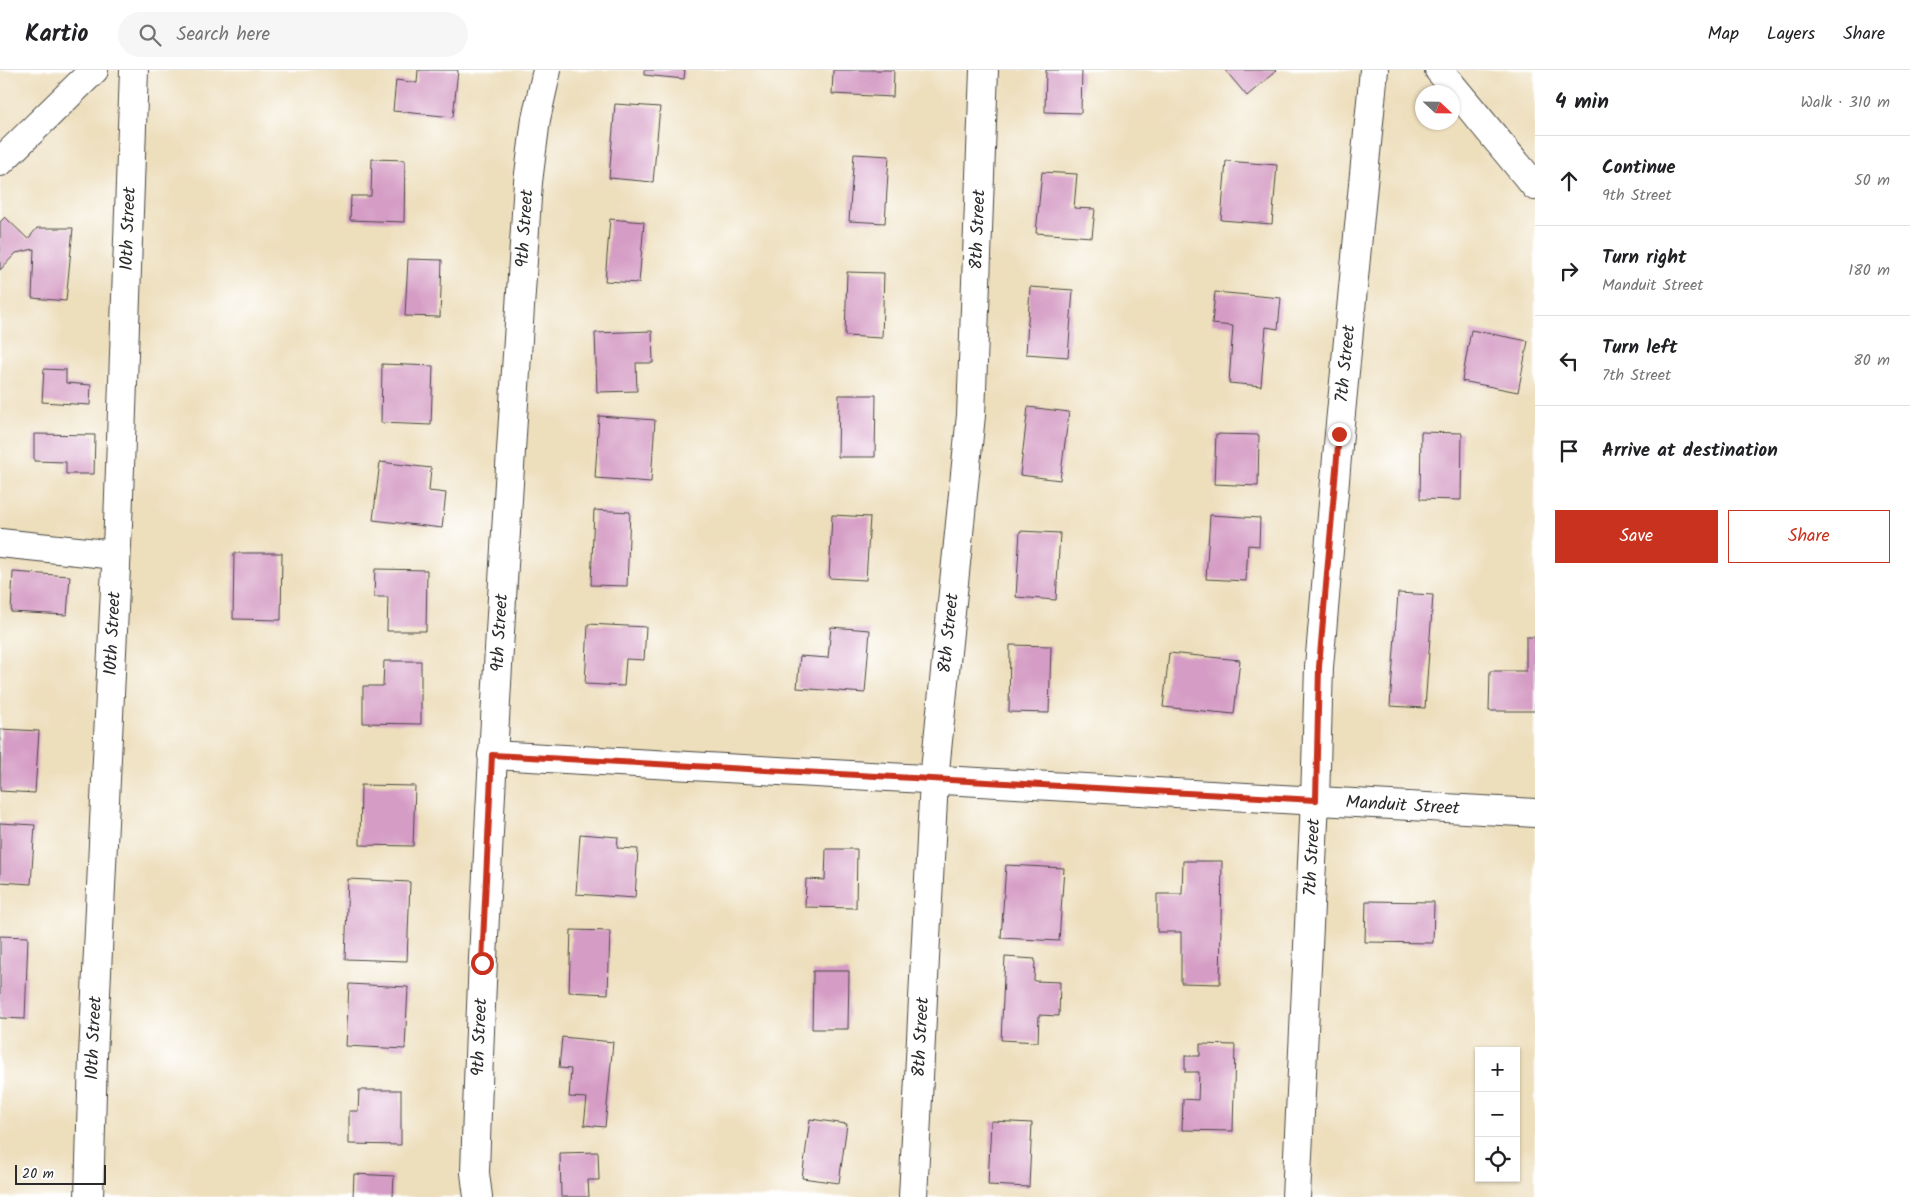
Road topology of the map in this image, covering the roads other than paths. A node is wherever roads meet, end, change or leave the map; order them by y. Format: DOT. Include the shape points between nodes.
graph roads {
  1 [pos="94,70"];
  2 [pos="134,70"];
  3 [pos="547,70"];
  4 [pos="984,70"];
  5 [pos="1374,70"];
  6 [pos="1439,70"];
  7 [pos="0,162"];
  8 [pos="1535,186"];
  9 [pos="0,543"];
  10 [pos="116,556"];
  11 [pos="492,755"];
  12 [pos="934,780"];
  13 [pos="1316,800"];
  14 [pos="1535,813"];
  15 [pos="89,1197"];
  16 [pos="478,1197"];
  17 [pos="913,1197"];
  18 [pos="1296,1197"];
  1 -- 7 [label="street"];
  2 -- 10 [label="street, 10th Street"];
  3 -- 11 [label="street, 9th Street" via="538,107 528,182"];
  4 -- 12 [label="street, 8th Street" via="971,415"];
  5 -- 13 [label="street, 7th Street" via="1320,658"];
  6 -- 8 [label="street"];
  9 -- 10 [label="street"];
  10 -- 15 [label="street, 10th Street"];
  11 -- 12 [label="street, Manduit Street"];
  11 -- 16 [label="street, 9th Street" via="482,963"];
  12 -- 13 [label="street, Manduit Street"];
  12 -- 17 [label="street, 8th Street"];
  13 -- 14 [label="street, Manduit Street"];
  13 -- 18 [label="street, 7th Street"];
}
